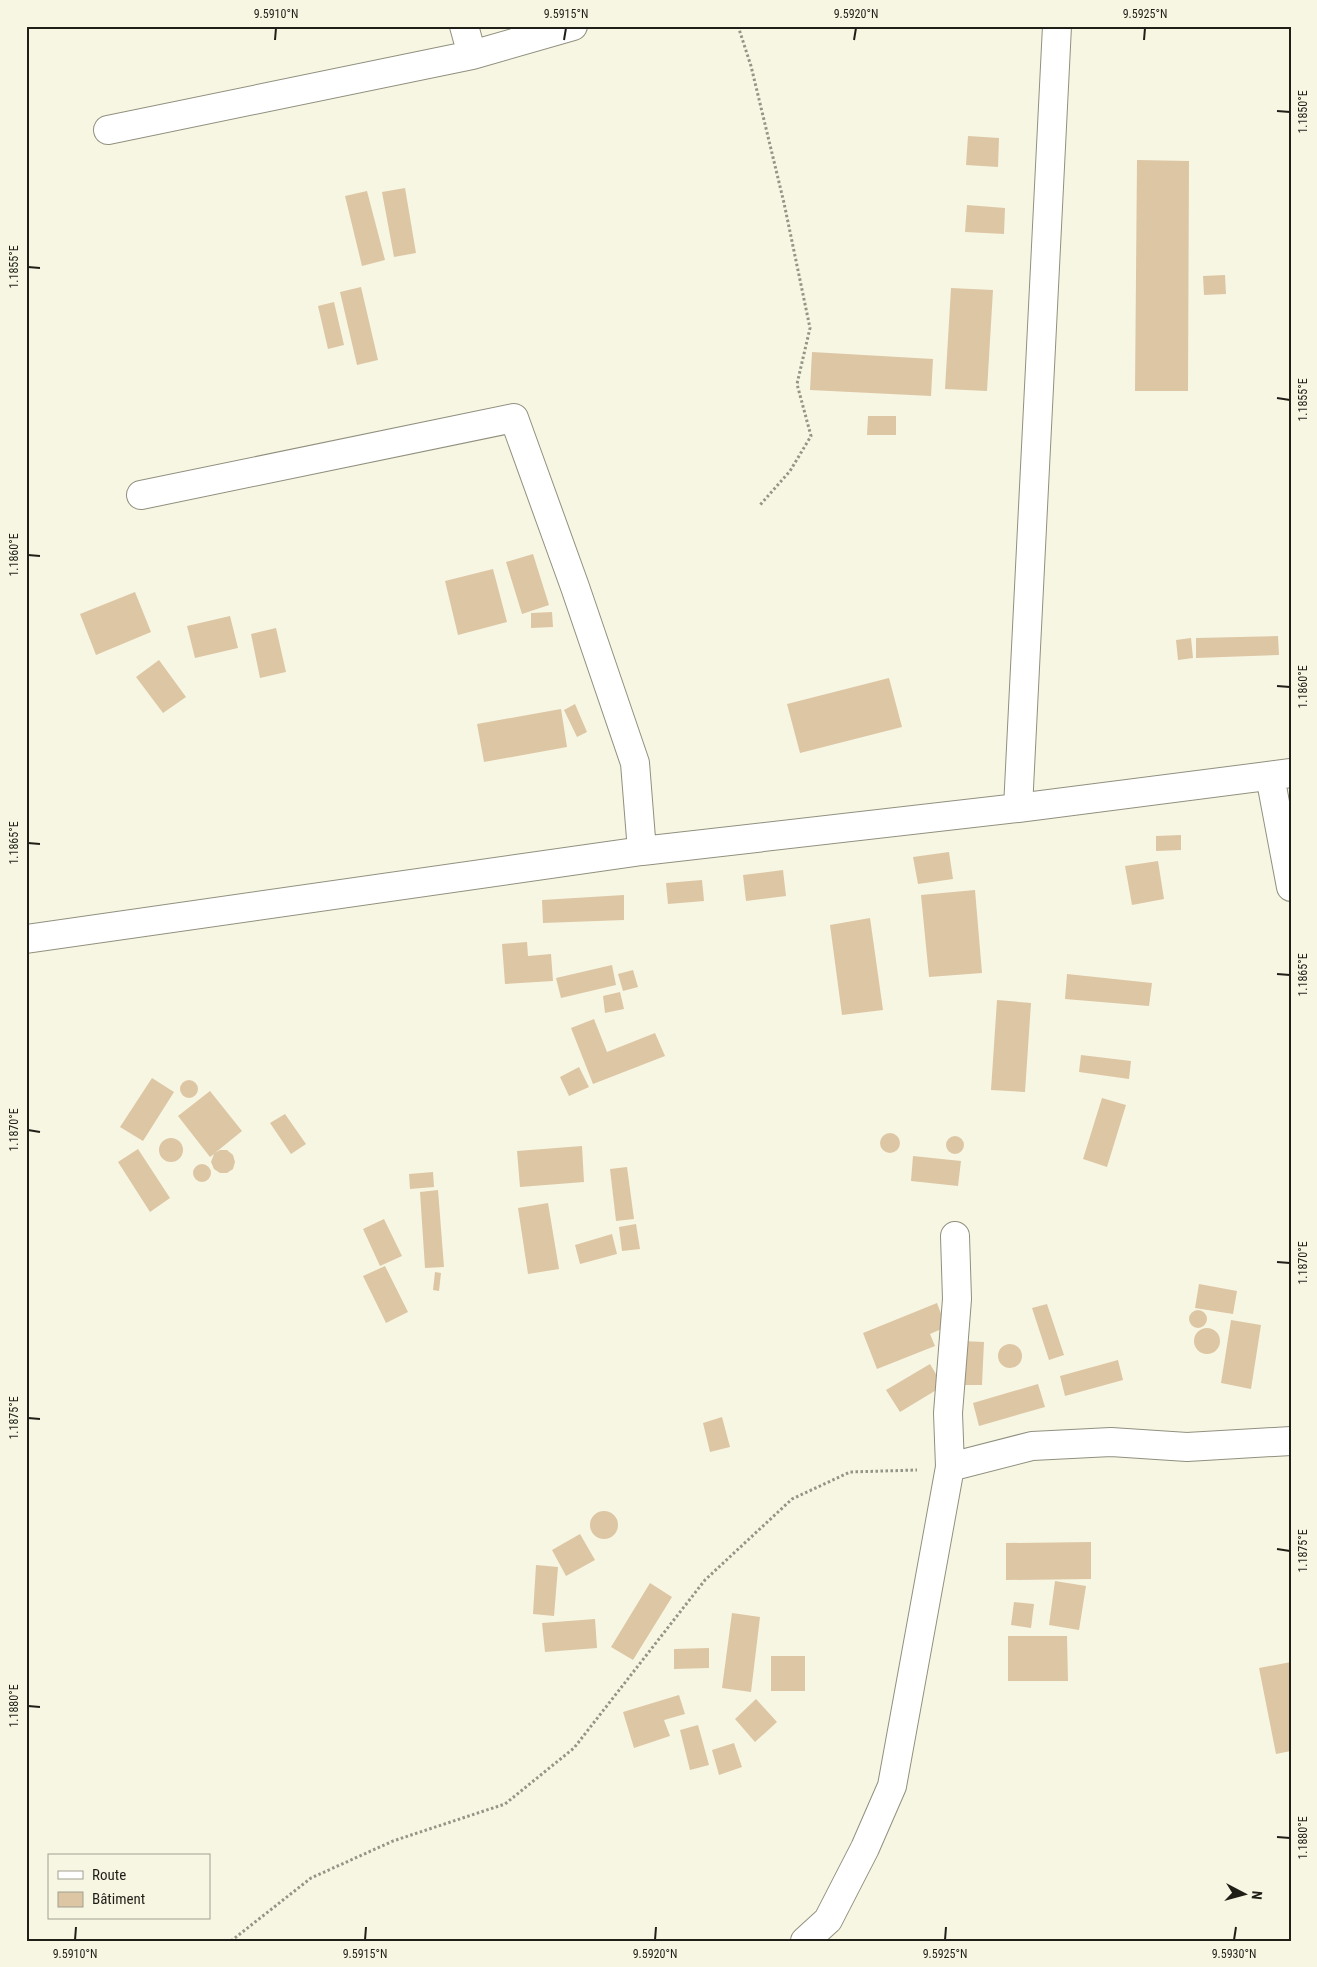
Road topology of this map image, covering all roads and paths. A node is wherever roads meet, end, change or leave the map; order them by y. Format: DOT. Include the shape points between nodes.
graph roads {
  1 [pos="464,26"];
  2 [pos="574,26"];
  3 [pos="738,26"];
  4 [pos="1058,26"];
  5 [pos="472,56"];
  6 [pos="108,130"];
  7 [pos="141,495"];
  8 [pos="760,505"];
  9 [pos="1280,775"];
  10 [pos="1018,808"];
  11 [pos="642,851"];
  12 [pos="1291,887"];
  13 [pos="26,939"];
  14 [pos="955,1236"];
  15 [pos="1291,1440"];
  16 [pos="950,1467"];
  17 [pos="231,1941"];
  18 [pos="805,1941"];
  1 -- 5 [label="street"];
  2 -- 5 [label="street"];
  3 -- 8 [label="path" via="751,66 784,203 810,328 797,384 811,436 790,471"];
  4 -- 10 [label="street"];
  5 -- 6 [label="street"];
  7 -- 11 [label="street" via="514,418 635,763"];
  9 -- 10 [label="street"];
  9 -- 12 [label="street"];
  10 -- 11 [label="street"];
  11 -- 13 [label="street"];
  14 -- 16 [label="street" via="957,1299 948,1413"];
  15 -- 16 [label="street" via="1187,1447 1111,1442 1032,1446"];
  16 -- 17 [label="path" via="850,1472 792,1499 705,1580 574,1748 505,1804 393,1841 311,1878"];
  16 -- 18 [label="street" via="892,1786 828,1920"];
}
